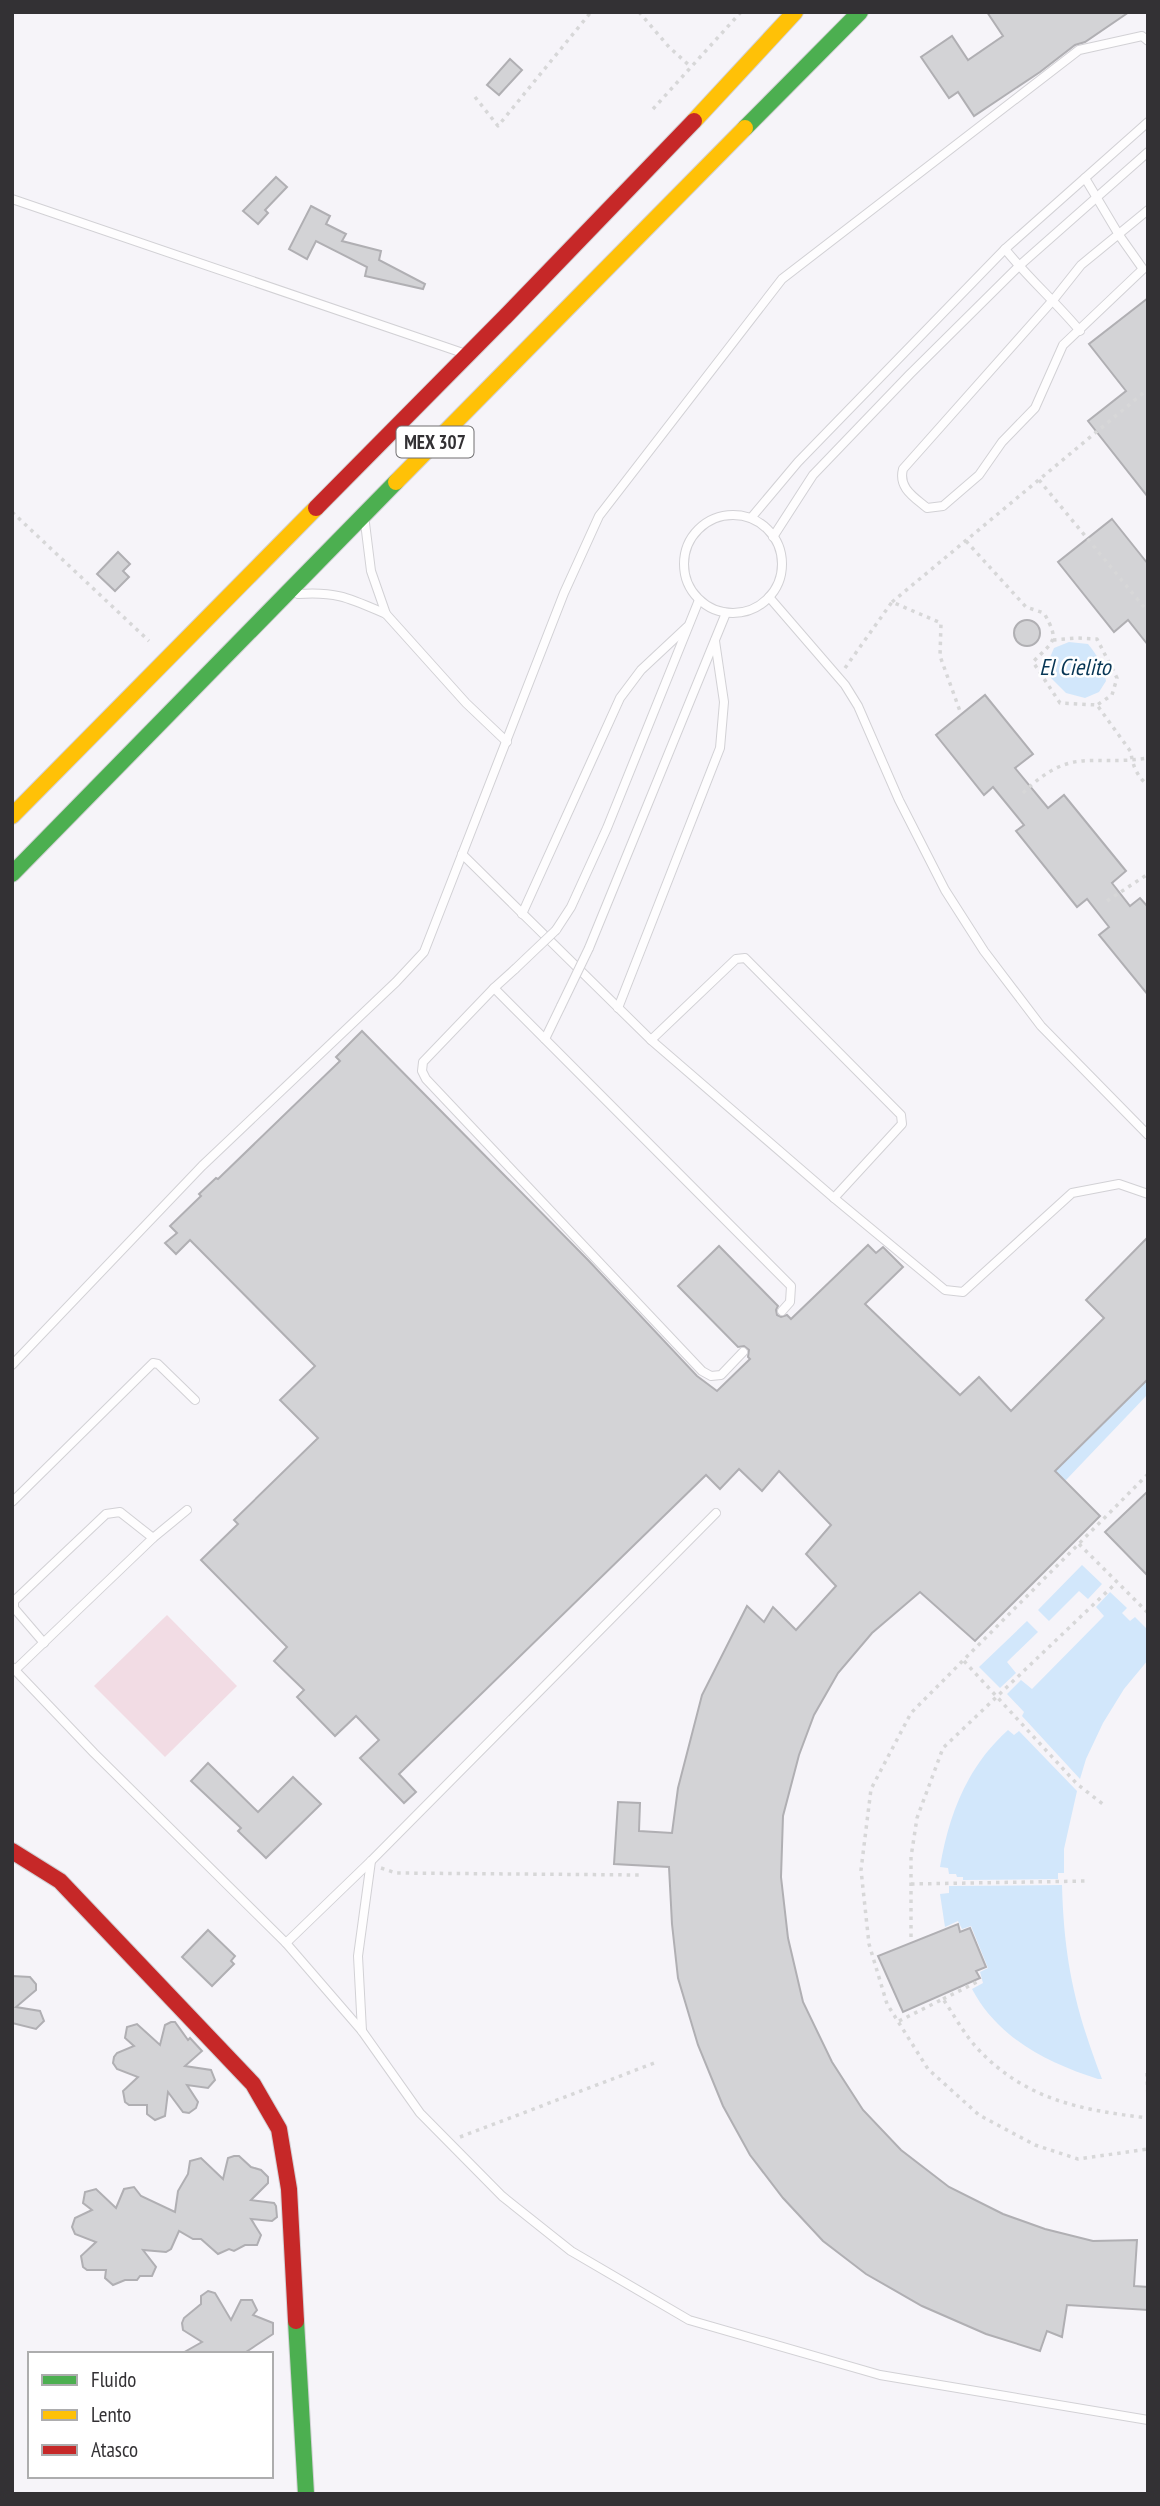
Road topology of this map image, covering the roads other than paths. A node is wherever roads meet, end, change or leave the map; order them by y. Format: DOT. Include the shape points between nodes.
graph roads {
  1 [pos="795,12"];
  2 [pos="860,12"];
  3 [pos="1148,41"];
  4 [pos="1148,122"];
  5 [pos="1148,152"];
  6 [pos="1085,178"];
  7 [pos="12,199"];
  8 [pos="1096,199"];
  9 [pos="1148,210"];
  10 [pos="1119,234"];
  11 [pos="1005,249"];
  12 [pos="1019,266"];
  13 [pos="1145,267"];
  14 [pos="1054,299"];
  15 [pos="1080,331"];
  16 [pos="469,355"];
  17 [pos="364,514"];
  18 [pos="751,519"];
  19 [pos="773,537"];
  20 [pos="285,595"];
  21 [pos="769,597"];
  22 [pos="699,600"];
  23 [pos="726,613"];
  24 [pos="386,614"];
  25 [pos="689,625"];
  26 [pos="715,641"];
  27 [pos="506,742"];
  28 [pos="12,816"];
  29 [pos="461,854"];
  30 [pos="12,874"];
  31 [pos="522,914"];
  32 [pos="494,988"];
  33 [pos="618,1008"];
  34 [pos="545,1040"];
  35 [pos="651,1040"];
  36 [pos="1148,1135"];
  37 [pos="1148,1194"];
  38 [pos="834,1198"];
  39 [pos="782,1311"];
  40 [pos="743,1352"];
  41 [pos="12,1365"];
  42 [pos="195,1400"];
  43 [pos="12,1502"];
  44 [pos="187,1510"];
  45 [pos="716,1513"];
  46 [pos="153,1538"];
  47 [pos="44,1643"];
  48 [pos="14,1669"];
  49 [pos="12,1851"];
  50 [pos="371,1861"];
  51 [pos="286,1942"];
  52 [pos="362,2031"];
  53 [pos="1148,2420"];
  54 [pos="306,2494"];
  1 -- 16 [label="main road, MEX 307"];
  2 -- 17 [label="main road, MEX 307"];
  3 -- 27 [label="lane" via="1142,36 1079,50 782,279 599,516"];
  4 -- 6 [label="lane"];
  5 -- 8 [label="lane"];
  6 -- 8 [label="lane"];
  6 -- 11 [label="lane"];
  7 -- 16 [label="lane"];
  8 -- 10 [label="lane"];
  8 -- 12 [label="lane"];
  9 -- 10 [label="lane"];
  10 -- 13 [label="lane"];
  10 -- 14 [label="lane" via="1081,265"];
  11 -- 12 [label="lane"];
  11 -- 18 [label="lane" via="798,462"];
  12 -- 14 [label="lane"];
  12 -- 19 [label="lane" via="813,475"];
  13 -- 15 [label="lane"];
  14 -- 15 [label="lane"];
  14 -- 15 [label="lane" via="903,469 905,489 928,508 935,508 979,475 1002,442 1035,408 1059,351"];
  16 -- 28 [label="main road, MEX 307"];
  17 -- 20 [label="main road, MEX 307"];
  17 -- 24 [label="lane" via="371,571"];
  18 -- 19 [label="lane"];
  18 -- 22 [label="lane" via="716,518 689,541 685,576"];
  19 -- 21 [label="lane" via="782,565"];
  20 -- 24 [label="lane" via="322,592 345,596"];
  20 -- 30 [label="main road, MEX 307"];
  21 -- 23 [label="lane" via="750,610"];
  21 -- 36 [label="lane" via="858,706 945,890 984,950 1041,1026"];
  22 -- 23 [label="lane"];
  22 -- 25 [label="lane"];
  23 -- 26 [label="lane"];
  24 -- 27 [label="lane"];
  25 -- 31 [label="lane" via="641,670 620,698"];
  25 -- 32 [label="lane, bridge" via="571,907 556,930"];
  26 -- 33 [label="lane" via="724,702 720,748"];
  26 -- 34 [label="lane, bridge" via="589,948"];
  27 -- 29 [label="lane"];
  29 -- 31 [label="lane"];
  29 -- 41 [label="lane" via="424,952 202,1166"];
  31 -- 33 [label="lane"];
  32 -- 34 [label="lane"];
  32 -- 40 [label="lane" via="423,1062 426,1079 702,1371 721,1375"];
  33 -- 35 [label="lane"];
  34 -- 39 [label="lane" via="791,1286 790,1302"];
  35 -- 38 [label="lane"];
  35 -- 38 [label="lane" via="736,959 745,958 901,1115 902,1124"];
  37 -- 38 [label="lane" via="1119,1184 1072,1193 963,1292 955,1293 945,1290"];
  42 -- 43 [label="lane" via="153,1363"];
  44 -- 46 [label="lane"];
  45 -- 50 [label="lane"];
  46 -- 47 [label="lane"];
  46 -- 47 [label="lane" via="120,1512 106,1514 14,1601 14,1608"];
  47 -- 48 [label="lane"];
  48 -- 51 [label="lane"];
  49 -- 54 [label="main road" via="60,1881 253,2084 279,2129 289,2189"];
  50 -- 51 [label="lane"];
  50 -- 52 [label="lane" via="358,1956"];
  51 -- 52 [label="lane"];
  52 -- 53 [label="lane" via="420,2113 502,2196 571,2251 689,2320 880,2375"];
}
